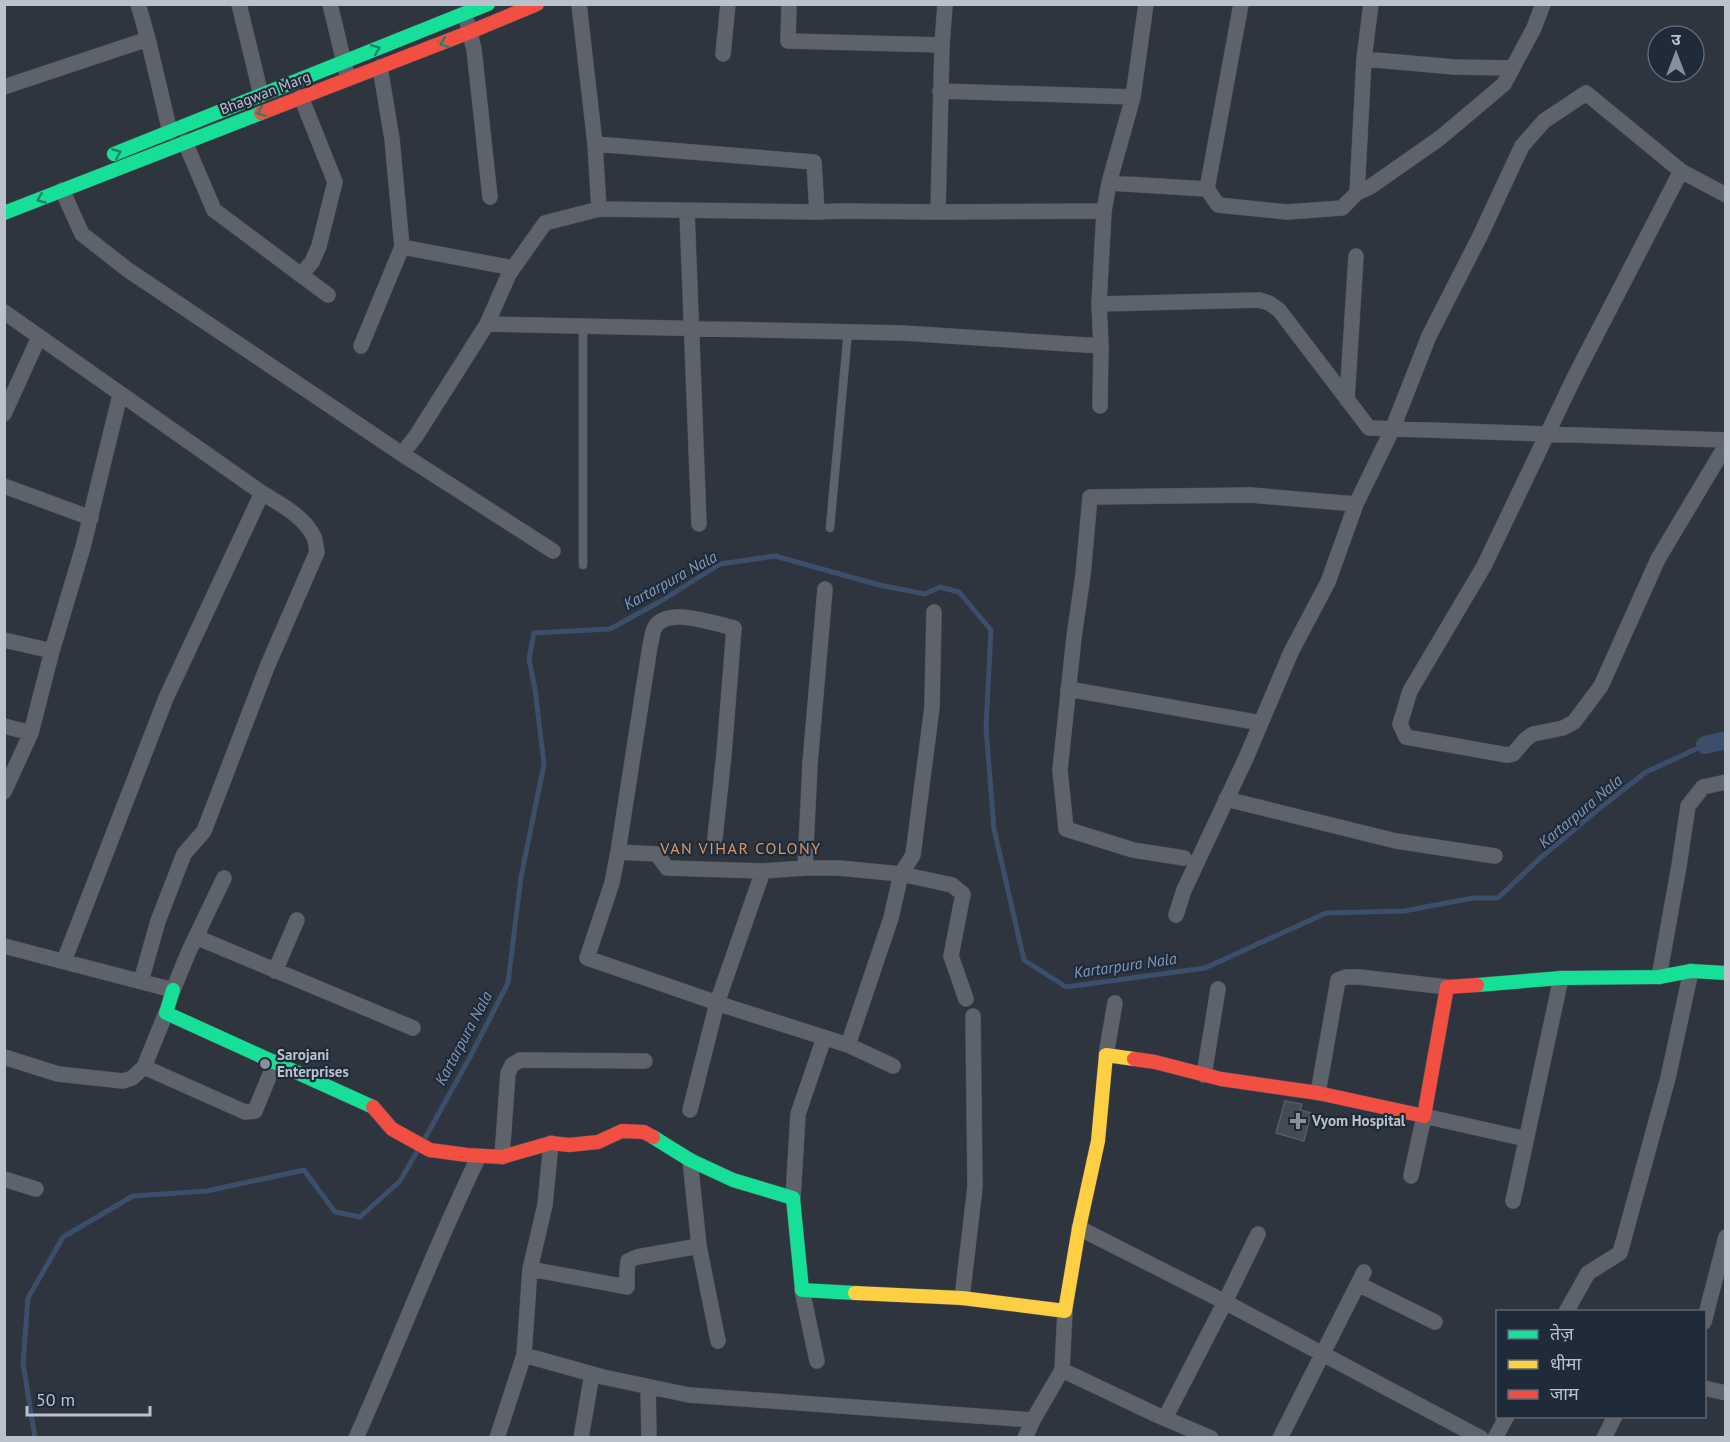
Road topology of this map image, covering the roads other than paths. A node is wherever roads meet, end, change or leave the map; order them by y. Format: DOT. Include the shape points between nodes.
graph roads {
  1 [pos="138,4"];
  2 [pos="239,4"];
  3 [pos="330,4"];
  4 [pos="488,4"];
  5 [pos="537,4"];
  6 [pos="579,4"];
  7 [pos="728,4"];
  8 [pos="789,4"];
  9 [pos="945,4"];
  10 [pos="1146,4"];
  11 [pos="1241,4"];
  12 [pos="1371,4"];
  13 [pos="1543,4"];
  14 [pos="465,14"];
  15 [pos="470,32"];
  16 [pos="148,39"];
  17 [pos="942,45"];
  18 [pos="723,54"];
  19 [pos="1364,59"];
  20 [pos="344,62"];
  21 [pos="380,67"];
  22 [pos="1512,68"];
  23 [pos="348,79"];
  24 [pos="4,87"];
  25 [pos="940,91"];
  26 [pos="261,95"];
  27 [pos="301,97"];
  28 [pos="1133,97"];
  29 [pos="170,132"];
  30 [pos="185,142"];
  31 [pos="595,144"];
  32 [pos="98,161"];
  33 [pos="1681,171"];
  34 [pos="1109,183"];
  35 [pos="1207,189"];
  36 [pos="62,190"];
  37 [pos="1357,193"];
  38 [pos="1725,195"];
  39 [pos="490,197"];
  40 [pos="599,209"];
  41 [pos="687,211"];
  42 [pos="1104,211"];
  43 [pos="817,212"];
  44 [pos="938,212"];
  45 [pos="4,213"];
  46 [pos="402,247"];
  47 [pos="1356,256"];
  48 [pos="513,268"];
  49 [pos="301,275"];
  50 [pos="328,295"];
  51 [pos="1099,304"];
  52 [pos="4,312"];
  53 [pos="487,324"];
  54 [pos="583,325"];
  55 [pos="691,327"];
  56 [pos="848,331"];
  57 [pos="39,337"];
  58 [pos="361,345"];
  59 [pos="1101,345"];
  60 [pos="120,395"];
  61 [pos="1347,400"];
  62 [pos="1100,406"];
  63 [pos="4,414"];
  64 [pos="1392,430"];
  65 [pos="1550,433"];
  66 [pos="1725,440"];
  67 [pos="1725,445"];
  68 [pos="402,454"];
  69 [pos="4,486"];
  70 [pos="262,493"];
  71 [pos="1356,504"];
  72 [pos="91,518"];
  73 [pos="699,524"];
  74 [pos="830,528"];
  75 [pos="553,550"];
  76 [pos="583,564"];
  77 [pos="825,589"];
  78 [pos="934,612"];
  79 [pos="4,640"];
  80 [pos="52,651"];
  81 [pos="1068,689"];
  82 [pos="1261,723"];
  83 [pos="4,726"];
  84 [pos="31,733"];
  85 [pos="1725,782"];
  86 [pos="4,792"];
  87 [pos="1226,799"];
  88 [pos="715,838"];
  89 [pos="618,852"];
  90 [pos="1495,856"];
  91 [pos="1184,858"];
  92 [pos="805,868"];
  93 [pos="763,871"];
  94 [pos="902,874"];
  95 [pos="224,878"];
  96 [pos="1176,915"];
  97 [pos="297,920"];
  98 [pos="196,937"];
  99 [pos="4,946"];
  100 [pos="64,961"];
  101 [pos="274,970"];
  102 [pos="1691,971"];
  103 [pos="1725,973"];
  104 [pos="1659,977"];
  105 [pos="1560,978"];
  106 [pos="141,981"];
  107 [pos="1447,987"];
  108 [pos="1218,989"];
  109 [pos="173,990"];
  110 [pos="966,999"];
  111 [pos="717,1003"];
  112 [pos="1116,1003"];
  113 [pos="166,1014"];
  114 [pos="973,1016"];
  115 [pos="413,1028"];
  116 [pos="824,1038"];
  117 [pos="848,1045"];
  118 [pos="1106,1054"];
  119 [pos="4,1058"];
  120 [pos="645,1061"];
  121 [pos="275,1062"];
  122 [pos="893,1066"];
  123 [pos="144,1067"];
  124 [pos="1204,1075"];
  125 [pos="1318,1093"];
  126 [pos="690,1110"];
  127 [pos="1424,1116"];
  128 [pos="1526,1139"];
  129 [pos="551,1143"];
  130 [pos="479,1156"];
  131 [pos="502,1157"];
  132 [pos="690,1160"];
  133 [pos="1411,1176"];
  134 [pos="4,1179"];
  135 [pos="36,1189"];
  136 [pos="793,1198"];
  137 [pos="1513,1201"];
  138 [pos="1079,1228"];
  139 [pos="1258,1234"];
  140 [pos="1725,1237"];
  141 [pos="699,1246"];
  142 [pos="530,1269"];
  143 [pos="802,1290"];
  144 [pos="962,1298"];
  145 [pos="1226,1302"];
  146 [pos="1567,1310"];
  147 [pos="1065,1311"];
  148 [pos="1706,1314"];
  149 [pos="1435,1322"];
  150 [pos="718,1341"];
  151 [pos="1322,1354"];
  152 [pos="524,1355"];
  153 [pos="817,1361"];
  154 [pos="1062,1370"];
  155 [pos="592,1374"];
  156 [pos="648,1387"];
  157 [pos="1706,1388"];
  158 [pos="1725,1393"];
  159 [pos="1165,1418"];
  160 [pos="1506,1418"];
  161 [pos="1614,1418"];
  162 [pos="1033,1420"];
  163 [pos="356,1437"];
  164 [pos="497,1437"];
  165 [pos="581,1437"];
  166 [pos="649,1437"];
  167 [pos="1025,1437"];
  168 [pos="1211,1437"];
  169 [pos="1280,1437"];
  170 [pos="1481,1437"];
  171 [pos="1495,1437"];
  172 [pos="1604,1437"];
  1 -- 16 [label="street"];
  2 -- 26 [label="street"];
  3 -- 20 [label="street"];
  4 -- 14 [label="street, Bhagwan Marg"];
  5 -- 15 [label="street, Bhagwan Marg"];
  6 -- 31 [label="street"];
  7 -- 18 [label="street"];
  8 -- 17 [label="street" via="788,41"];
  9 -- 17 [label="street"];
  10 -- 28 [label="street"];
  11 -- 35 [label="street"];
  12 -- 19 [label="street"];
  13 -- 22 [label="street"];
  14 -- 15 [label="street"];
  20 -- 14 [label="street, Bhagwan Marg, one-way"];
  15 -- 21 [label="street, Bhagwan Marg, one-way"];
  15 -- 39 [label="street"];
  16 -- 24 [label="street"];
  16 -- 29 [label="street"];
  17 -- 25 [label="street"];
  19 -- 22 [label="street"];
  19 -- 37 [label="street"];
  20 -- 23 [label="street"];
  20 -- 26 [label="street, Bhagwan Marg"];
  21 -- 23 [label="street, Bhagwan Marg"];
  21 -- 46 [label="street" via="392,139"];
  22 -- 37 [label="street" via="1504,84 1440,138"];
  23 -- 27 [label="street, Bhagwan Marg"];
  25 -- 28 [label="street"];
  25 -- 44 [label="street"];
  26 -- 29 [label="street, Bhagwan Marg"];
  27 -- 30 [label="street, Bhagwan Marg, one-way"];
  27 -- 49 [label="street" via="335,182 319,246"];
  28 -- 34 [label="street"];
  32 -- 29 [label="street, Bhagwan Marg, one-way"];
  30 -- 36 [label="street, Bhagwan Marg"];
  30 -- 49 [label="street" via="214,210"];
  31 -- 40 [label="street"];
  31 -- 43 [label="street" via="814,162"];
  33 -- 38 [label="street"];
  33 -- 64 [label="street" via="1586,93 1544,121 1522,146 1429,336"];
  33 -- 65 [label="street" via="1575,376"];
  34 -- 35 [label="street"];
  34 -- 42 [label="street"];
  35 -- 37 [label="street" via="1218,205 1287,212 1342,208"];
  36 -- 45 [label="street, Bhagwan Marg, one-way"];
  36 -- 68 [label="street" via="82,234 100,249"];
  40 -- 41 [label="street"];
  40 -- 48 [label="street" via="545,223"];
  41 -- 43 [label="street"];
  41 -- 55 [label="street"];
  42 -- 44 [label="street"];
  42 -- 51 [label="street"];
  43 -- 44 [label="street"];
  46 -- 48 [label="street"];
  46 -- 58 [label="street"];
  47 -- 61 [label="street"];
  48 -- 53 [label="street"];
  49 -- 50 [label="street"];
  51 -- 59 [label="street"];
  51 -- 61 [label="street" via="1259,300 1269,303 1279,310"];
  52 -- 57 [label="street"];
  53 -- 54 [label="street"];
  53 -- 68 [label="street"];
  54 -- 55 [label="street"];
  54 -- 76 [label="lane"];
  55 -- 56 [label="street"];
  55 -- 73 [label="street"];
  56 -- 59 [label="street"];
  56 -- 74 [label="lane"];
  57 -- 60 [label="street"];
  57 -- 63 [label="street"];
  59 -- 62 [label="street"];
  60 -- 70 [label="street"];
  60 -- 72 [label="street"];
  61 -- 64 [label="street" via="1369,428"];
  64 -- 65 [label="street"];
  64 -- 71 [label="street"];
  65 -- 66 [label="street"];
  65 -- 67 [label="street" via="1484,566 1410,691 1400,724 1406,737 1513,754 1533,734 1574,723 1600,686 1658,559"];
  68 -- 75 [label="street"];
  69 -- 72 [label="street"];
  70 -- 100 [label="street" via="166,698"];
  70 -- 106 [label="street" via="304,524 314,537 317,552 267,667 204,831 184,854 158,921"];
  71 -- 81 [label="street" via="1250,495 1090,497"];
  71 -- 82 [label="street" via="1328,582 1291,652"];
  72 -- 80 [label="street"];
  77 -- 92 [label="street"];
  78 -- 94 [label="street" via="932,707 913,855"];
  79 -- 80 [label="street"];
  80 -- 84 [label="street"];
  81 -- 82 [label="street"];
  81 -- 91 [label="street" via="1060,770 1066,829 1133,850"];
  82 -- 87 [label="street"];
  83 -- 84 [label="street"];
  84 -- 86 [label="street"];
  85 -- 104 [label="street" via="1703,787 1688,806"];
  87 -- 90 [label="street" via="1396,841"];
  87 -- 96 [label="street"];
  88 -- 89 [label="street" via="734,628 685,616 665,619 656,626"];
  89 -- 93 [label="street" via="657,854 668,868"];
  89 -- 111 [label="street" via="587,958"];
  92 -- 93 [label="street"];
  92 -- 94 [label="street"];
  93 -- 111 [label="street"];
  94 -- 110 [label="street" via="952,885 963,894 951,956"];
  94 -- 117 [label="street"];
  95 -- 98 [label="street"];
  97 -- 101 [label="street"];
  98 -- 101 [label="street"];
  98 -- 109 [label="street"];
  99 -- 100 [label="street"];
  100 -- 106 [label="street"];
  101 -- 115 [label="street"];
  102 -- 103 [label="street"];
  102 -- 104 [label="street"];
  102 -- 146 [label="street" via="1668,1078 1620,1253 1588,1273"];
  104 -- 105 [label="street"];
  105 -- 107 [label="street"];
  105 -- 128 [label="street"];
  106 -- 109 [label="street"];
  107 -- 125 [label="street" via="1346,976 1338,980"];
  107 -- 127 [label="street"];
  108 -- 124 [label="street"];
  109 -- 113 [label="street"];
  111 -- 116 [label="street"];
  111 -- 126 [label="street"];
  112 -- 118 [label="street"];
  113 -- 121 [label="street"];
  113 -- 123 [label="street"];
  114 -- 144 [label="street" via="975,1187"];
  116 -- 117 [label="street"];
  116 -- 136 [label="street" via="798,1114"];
  117 -- 122 [label="street"];
  118 -- 124 [label="street"];
  118 -- 138 [label="street" via="1098,1141"];
  119 -- 123 [label="street" via="58,1074 123,1081"];
  120 -- 131 [label="street" via="520,1060 512,1065 508,1073"];
  121 -- 123 [label="street" via="255,1111 245,1112"];
  121 -- 130 [label="street" via="375,1108 392,1129 430,1150"];
  124 -- 125 [label="street"];
  125 -- 127 [label="street"];
  127 -- 128 [label="street"];
  127 -- 133 [label="street"];
  128 -- 137 [label="street"];
  129 -- 131 [label="street"];
  129 -- 132 [label="street" via="598,1142 622,1131 644,1132"];
  129 -- 142 [label="street" via="545,1204"];
  130 -- 131 [label="street"];
  130 -- 163 [label="street" via="450,1214"];
  132 -- 136 [label="street" via="733,1180"];
  132 -- 141 [label="street"];
  134 -- 135 [label="street"];
  136 -- 143 [label="street"];
  138 -- 145 [label="street"];
  138 -- 147 [label="street"];
  139 -- 145 [label="street"];
  140 -- 148 [label="street"];
  141 -- 142 [label="street" via="628,1261 627,1287"];
  141 -- 150 [label="street"];
  142 -- 152 [label="street"];
  143 -- 144 [label="street"];
  143 -- 153 [label="street"];
  144 -- 147 [label="street"];
  145 -- 151 [label="street"];
  145 -- 159 [label="street"];
  147 -- 154 [label="street"];
  149 -- 151 [label="street" via="1361,1278"];
  151 -- 169 [label="street"];
  151 -- 170 [label="street"];
  152 -- 155 [label="street"];
  152 -- 164 [label="street"];
  154 -- 159 [label="street"];
  154 -- 162 [label="street"];
  155 -- 156 [label="street"];
  155 -- 165 [label="street"];
  156 -- 162 [label="street" via="689,1395"];
  156 -- 166 [label="street"];
  157 -- 158 [label="street"];
  159 -- 168 [label="street"];
  160 -- 171 [label="street"];
  161 -- 172 [label="street"];
  162 -- 167 [label="street"];
}
